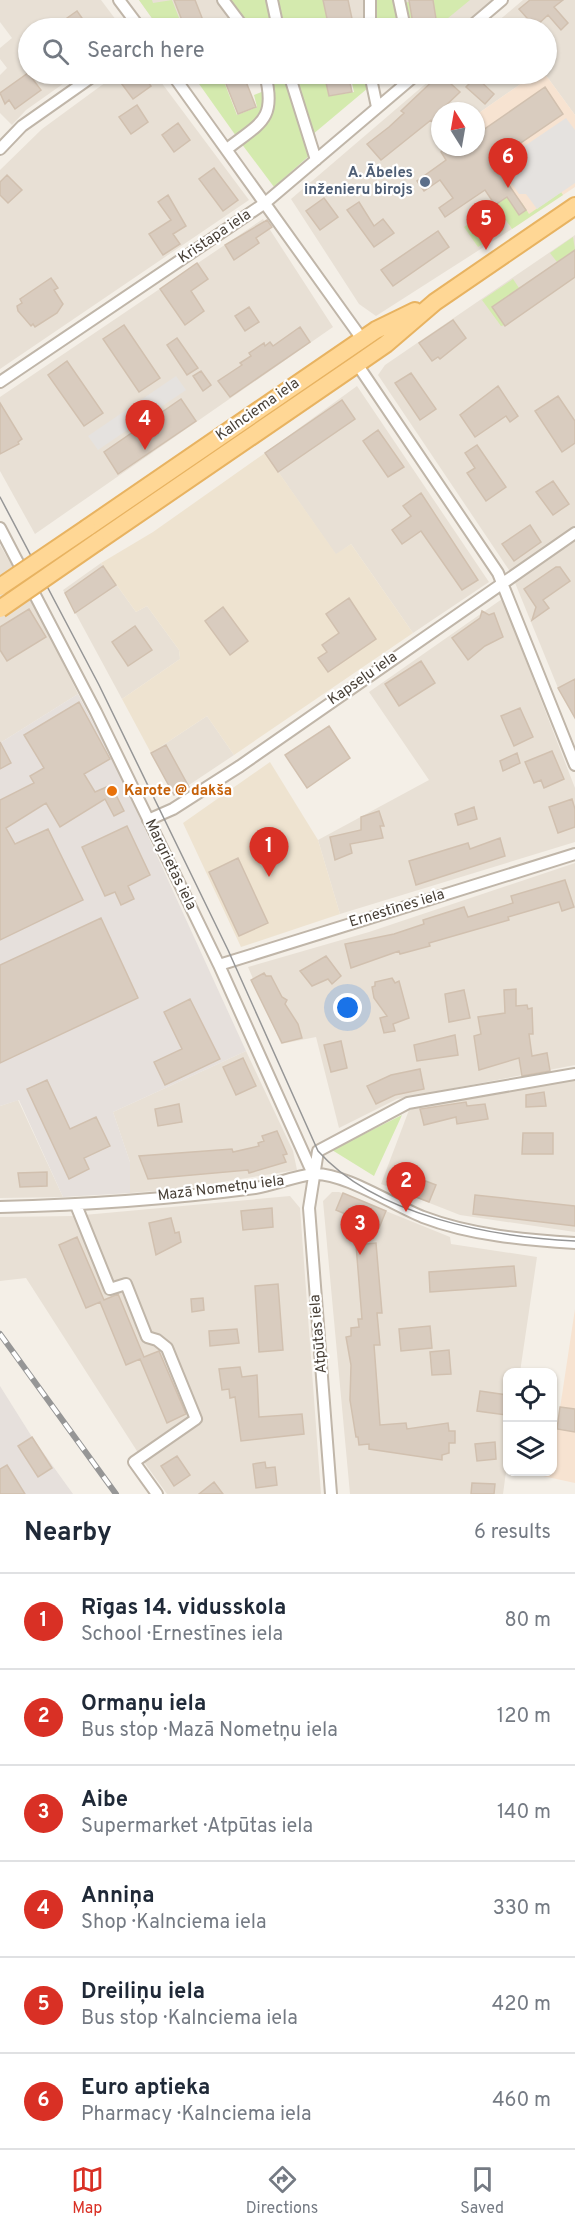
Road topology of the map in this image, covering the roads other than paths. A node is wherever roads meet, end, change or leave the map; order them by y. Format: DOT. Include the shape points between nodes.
graph roads {
  1 [pos="119,0"];
  2 [pos="223,0"];
  3 [pos="272,0"];
  4 [pos="370,0"];
  5 [pos="399,0"];
  6 [pos="502,0"];
  7 [pos="492,4"];
  8 [pos="132,18"];
  9 [pos="236,18"];
  10 [pos="276,18"];
  11 [pos="370,18"];
  12 [pos="403,18"];
  13 [pos="479,18"];
  14 [pos="82,84"];
  15 [pos="179,84"];
  16 [pos="267,84"];
  17 [pos="292,84"];
  18 [pos="372,84"];
  19 [pos="403,84"];
  20 [pos="377,107"];
  21 [pos="0,149"];
  22 [pos="227,150"];
  23 [pos="316,160"];
  24 [pos="265,203"];
  25 [pos="575,206"];
  26 [pos="435,302"];
  27 [pos="362,339"];
  28 [pos="357,364"];
  29 [pos="0,382"];
  30 [pos="0,528"];
  31 [pos="575,533"];
  32 [pos="92,535"];
  33 [pos="502,583"];
  34 [pos="0,587"];
  35 [pos="33,590"];
  36 [pos="0,611"];
  37 [pos="575,765"];
  38 [pos="148,820"];
  39 [pos="575,854"];
  40 [pos="219,965"];
  41 [pos="575,1074"];
  42 [pos="313,1174"];
  43 [pos="76,1206"];
  44 [pos="0,1207"];
  45 [pos="575,1243"];
  46 [pos="157,1494"];
  47 [pos="332,1494"];
  1 -- 8 [label="street"];
  2 -- 9 [label="street"];
  3 -- 10 [label="street"];
  4 -- 11 [label="street"];
  5 -- 12 [label="street"];
  6 -- 7 [label="street"];
  7 -- 13 [label="street"];
  14 -- 21 [label="street" via="22,126"];
  15 -- 22 [label="street"];
  16 -- 22 [label="street" via="269,110"];
  17 -- 23 [label="street"];
  18 -- 20 [label="street"];
  19 -- 20 [label="street, Kristapa iela"];
  20 -- 23 [label="street, Kristapa iela"];
  22 -- 24 [label="street"];
  23 -- 24 [label="street, Kristapa iela"];
  24 -- 27 [label="street"];
  24 -- 29 [label="street, Kristapa iela"];
  25 -- 26 [label="main road, Kalnciema iela"];
  26 -- 27 [label="main road, Kalnciema iela"];
  26 -- 28 [label="main road, Kalnciema iela"];
  27 -- 32 [label="main road, Kalnciema iela"];
  28 -- 32 [label="main road, Kalnciema iela"];
  28 -- 33 [label="street"];
  30 -- 35 [label="street, Margrietas iela"];
  31 -- 33 [label="street, Kapseļu iela"];
  32 -- 34 [label="main road, bridge"];
  32 -- 36 [label="main road, bridge"];
  33 -- 37 [label="street"];
  33 -- 38 [label="street, Kapseļu iela" via="240,766 173,809"];
  35 -- 36 [label="street"];
  35 -- 38 [label="street, Margrietas iela"];
  38 -- 40 [label="street, Margrietas iela"];
  39 -- 40 [label="street, Ernestīnes iela"];
  40 -- 42 [label="street, Margrietas iela"];
  41 -- 42 [label="street, Atpūtas iela" via="408,1103 318,1151"];
  42 -- 43 [label="street, Mazā Nometņu iela" via="255,1188"];
  42 -- 45 [label="street, Mazā Nometņu iela" via="352,1183 404,1209 450,1225"];
  42 -- 47 [label="street, Atpūtas iela" via="309,1208"];
  43 -- 44 [label="street, Mazā Nometņu iela"];
  43 -- 46 [label="street" via="110,1289 126,1284 147,1337 167,1348 196,1419 134,1462"];
}
